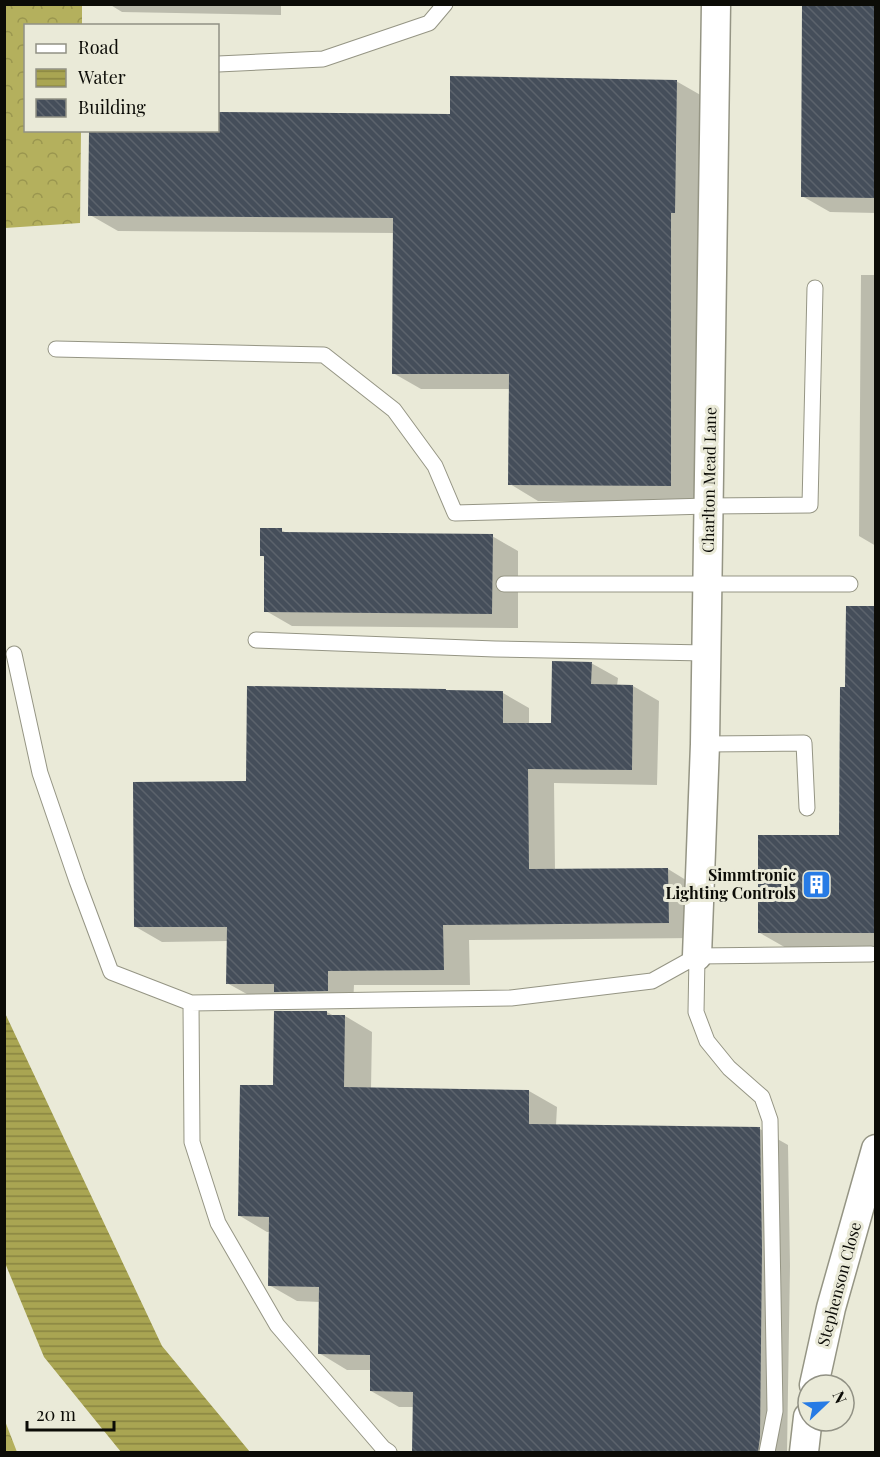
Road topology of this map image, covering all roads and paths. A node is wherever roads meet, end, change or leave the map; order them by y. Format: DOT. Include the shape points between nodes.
graph roads {
  1 [pos="445,4"];
  2 [pos="716,4"];
  3 [pos="219,64"];
  4 [pos="815,288"];
  5 [pos="56,349"];
  6 [pos="708,506"];
  7 [pos="504,584"];
  8 [pos="850,584"];
  9 [pos="707,585"];
  10 [pos="256,640"];
  11 [pos="706,653"];
  12 [pos="14,654"];
  13 [pos="705,744"];
  14 [pos="807,808"];
  15 [pos="871,954"];
  16 [pos="697,956"];
  17 [pos="191,1003"];
  18 [pos="876,1149"];
  19 [pos="817,1373"];
  20 [pos="806,1433"];
  21 [pos="389,1452"];
  22 [pos="767,1452"];
  23 [pos="804,1452"];
  1 -- 3 [label="lane" via="429,23 322,58"];
  2 -- 6 [label="street, Charlton Mead Lane"];
  4 -- 6 [label="lane" via="810,505"];
  5 -- 6 [label="lane" via="324,355 394,411 435,466 455,513"];
  6 -- 9 [label="street, Charlton Mead Lane"];
  7 -- 9 [label="lane"];
  8 -- 9 [label="lane"];
  9 -- 11 [label="street, Charlton Mead Lane"];
  10 -- 11 [label="lane"];
  11 -- 13 [label="street, Charlton Mead Lane"];
  12 -- 17 [label="lane" via="40,772 111,972"];
  13 -- 14 [label="lane" via="804,743"];
  13 -- 16 [label="street, Charlton Mead Lane"];
  15 -- 16 [label="lane"];
  16 -- 17 [label="lane" via="652,981 511,998"];
  16 -- 22 [label="lane" via="696,1012 707,1041 729,1068 762,1097 770,1120 775,1411"];
  17 -- 21 [label="lane" via="192,1142 218,1224 277,1324"];
  18 -- 19 [label="street, Stephenson Close"];
  20 -- 23 [label="street"];
}
